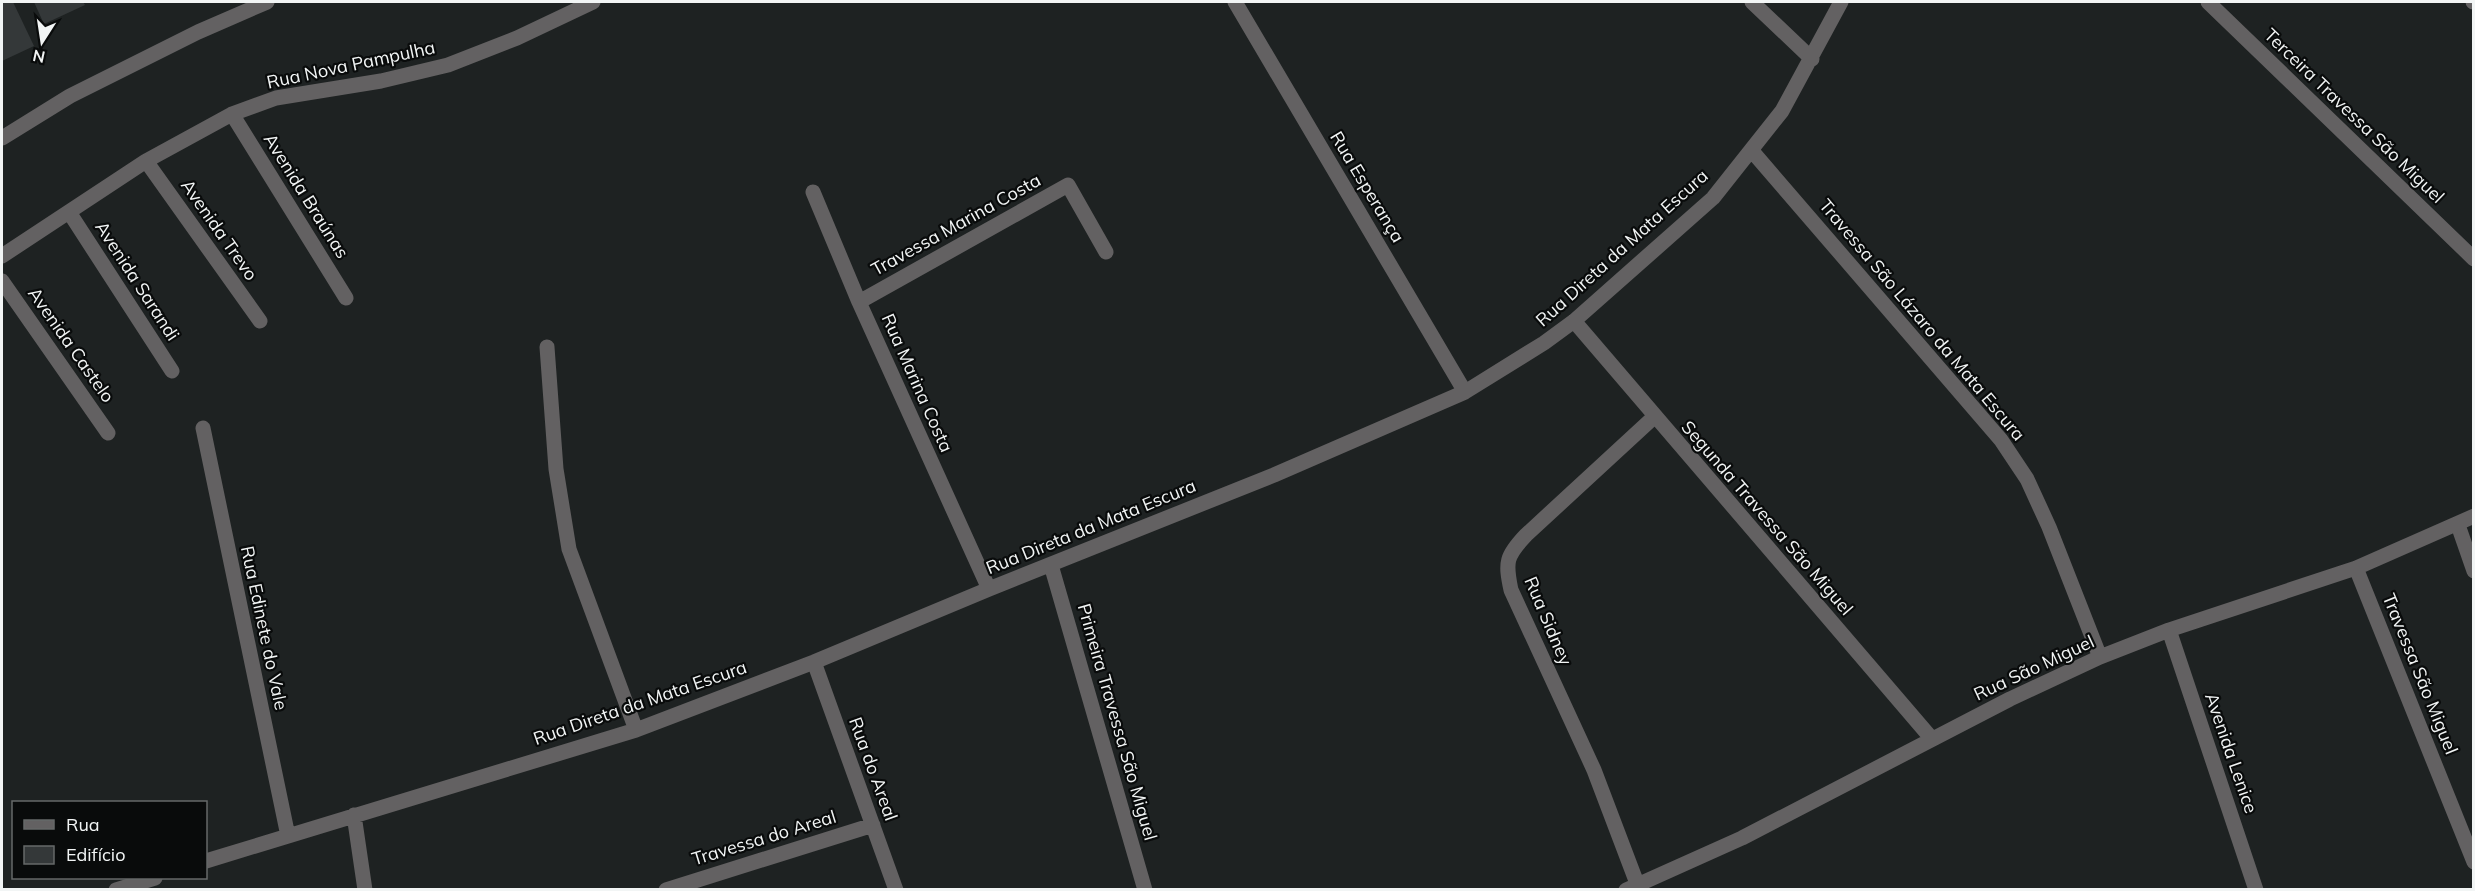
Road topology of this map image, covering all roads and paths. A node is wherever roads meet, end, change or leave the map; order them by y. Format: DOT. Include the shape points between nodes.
graph roads {
  1 [pos="267,2"];
  2 [pos="592,2"];
  3 [pos="1235,2"];
  4 [pos="1752,2"];
  5 [pos="1841,2"];
  6 [pos="2208,2"];
  7 [pos="1812,59"];
  8 [pos="232,114"];
  9 [pos="2,138"];
  10 [pos="1752,151"];
  11 [pos="146,161"];
  12 [pos="813,192"];
  13 [pos="69,212"];
  14 [pos="1106,252"];
  15 [pos="2,256"];
  16 [pos="2474,259"];
  17 [pos="2,281"];
  18 [pos="346,298"];
  19 [pos="859,302"];
  20 [pos="260,321"];
  21 [pos="1574,321"];
  22 [pos="547,347"];
  23 [pos="172,372"];
  24 [pos="1465,392"];
  25 [pos="1654,417"];
  26 [pos="203,428"];
  27 [pos="108,433"];
  28 [pos="2474,516"];
  29 [pos="2458,525"];
  30 [pos="1051,565"];
  31 [pos="2356,568"];
  32 [pos="2474,571"];
  33 [pos="989,589"];
  34 [pos="2169,630"];
  35 [pos="2100,657"];
  36 [pos="814,662"];
  37 [pos="636,730"];
  38 [pos="1932,739"];
  39 [pos="354,815"];
  40 [pos="873,825"];
  41 [pos="288,836"];
  42 [pos="207,861"];
  43 [pos="2474,862"];
  44 [pos="152,879"];
  45 [pos="1632,888"];
  46 [pos="116,890"];
  47 [pos="364,890"];
  48 [pos="666,890"];
  49 [pos="896,890"];
  50 [pos="1145,890"];
  51 [pos="2256,890"];
  1 -- 9 [label="street" via="70,96"];
  2 -- 8 [label="street, Rua Nova Pampulha" via="517,38 447,65 381,81 276,98"];
  3 -- 24 [label="street, Rua Esperança"];
  4 -- 7 [label="street"];
  5 -- 7 [label="street, Rua Direta da Mata Escura"];
  6 -- 16 [label="street, Terceira Travessa São Miguel"];
  7 -- 10 [label="street, Rua Direta da Mata Escura" via="1782,111"];
  8 -- 11 [label="street, Rua Nova Pampulha"];
  8 -- 18 [label="street, Avenida Braúnas"];
  10 -- 21 [label="street, Rua Direta da Mata Escura" via="1713,198"];
  10 -- 35 [label="street, Travessa São Lázaro da Mata Escura" via="2001,440 2027,479 2049,527"];
  11 -- 13 [label="street, Rua Nova Pampulha"];
  11 -- 20 [label="street, Avenida Trevo"];
  12 -- 19 [label="street, Rua Marina Costa"];
  13 -- 15 [label="street, Rua Nova Pampulha"];
  13 -- 23 [label="street, Avenida Sarandi"];
  14 -- 19 [label="street, Travessa Marina Costa" via="1068,185"];
  17 -- 27 [label="street, Avenida Castelo"];
  19 -- 33 [label="street, Rua Marina Costa"];
  21 -- 24 [label="street, Rua Direta da Mata Escura"];
  21 -- 25 [label="street, Segunda Travessa São Miguel"];
  22 -- 37 [label="street" via="556,469 569,549"];
  24 -- 30 [label="street, Rua Direta da Mata Escura"];
  25 -- 38 [label="street, Segunda Travessa São Miguel"];
  25 -- 45 [label="street, Rua Sidney" via="1511,550 1507,570 1511,590 1594,770"];
  26 -- 41 [label="street, Rua Edinete do Vale"];
  28 -- 29 [label="street, Rua São Miguel"];
  29 -- 31 [label="street, Rua São Miguel"];
  29 -- 32 [label="street"];
  30 -- 33 [label="street, Rua Direta da Mata Escura"];
  30 -- 50 [label="street, Primeira Travessa São Miguel"];
  31 -- 34 [label="street, Rua São Miguel"];
  31 -- 43 [label="street, Travessa São Miguel"];
  33 -- 36 [label="street, Rua Direta da Mata Escura"];
  34 -- 35 [label="street, Rua São Miguel"];
  34 -- 51 [label="street, Avenida Lenice"];
  35 -- 38 [label="street, Rua São Miguel"];
  36 -- 37 [label="street, Rua Direta da Mata Escura"];
  36 -- 40 [label="street, Rua do Areal"];
  37 -- 39 [label="street, Rua Direta da Mata Escura"];
  38 -- 45 [label="street, Rua São Miguel" via="1742,838"];
  39 -- 41 [label="street, Rua Direta da Mata Escura"];
  39 -- 47 [label="street"];
  40 -- 48 [label="street, Travessa do Areal"];
  40 -- 49 [label="street, Rua do Areal"];
  41 -- 42 [label="street, Rua Direta da Mata Escura"];
  44 -- 46 [label="street"];
}
